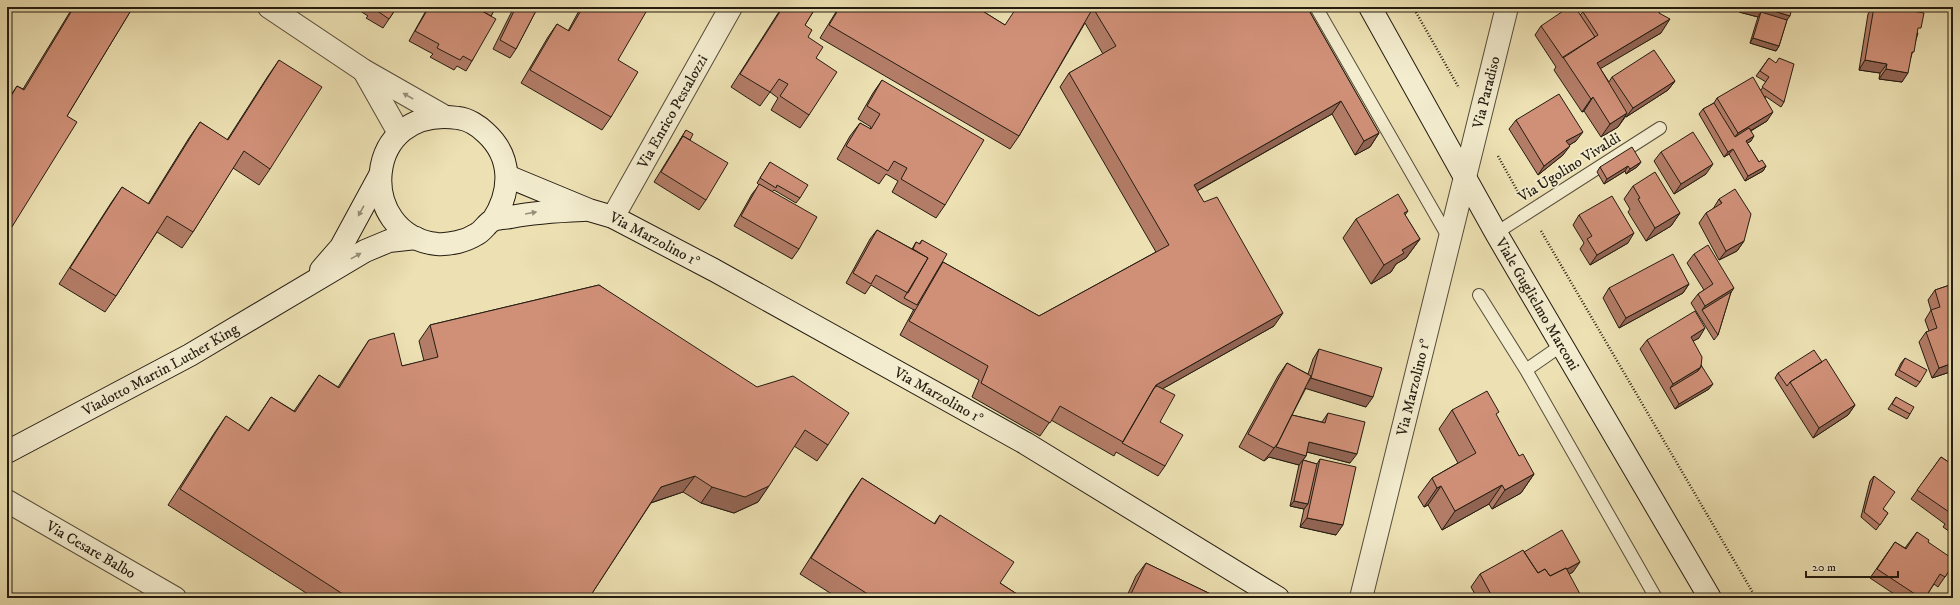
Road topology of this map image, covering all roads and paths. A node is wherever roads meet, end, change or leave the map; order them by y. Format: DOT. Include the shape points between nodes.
graph roads {
  1 [pos="269,7"];
  2 [pos="731,7"];
  3 [pos="1316,7"];
  4 [pos="1370,7"];
  5 [pos="1413,7"];
  6 [pos="1507,7"];
  7 [pos="363,70"];
  8 [pos="442,115"];
  9 [pos="1479,123"];
  10 [pos="1660,128"];
  11 [pos="399,133"];
  12 [pos="507,176"];
  13 [pos="379,177"];
  14 [pos="1464,177"];
  15 [pos="589,210"];
  16 [pos="1529,211"];
  17 [pos="613,217"];
  18 [pos="493,220"];
  19 [pos="1496,233"];
  20 [pos="416,238"];
  21 [pos="1450,240"];
  22 [pos="309,282"];
  23 [pos="1480,295"];
  24 [pos="1562,345"];
  25 [pos="1526,370"];
  26 [pos="7,452"];
  27 [pos="7,501"];
  28 [pos="175,598"];
  29 [pos="1278,598"];
  30 [pos="1361,598"];
  31 [pos="1656,598"];
  32 [pos="1710,598"];
  33 [pos="1756,598"];
  1 -- 7 [label="main road"];
  2 -- 17 [label="main road, Via Enrico Pestalozzi"];
  3 -- 21 [label="lane"];
  4 -- 14 [label="main road, Viale Guglielmo Marconi"];
  5 -- 9 [label="path"];
  6 -- 9 [label="main road, Via Paradiso"];
  8 -- 7 [label="main road, one-way"];
  7 -- 11 [label="main road"];
  8 -- 11 [label="main road" via="412,124"];
  8 -- 12 [label="main road" via="461,118 479,126 493,140 503,156"];
  9 -- 14 [label="main road, Via Paradiso"];
  9 -- 16 [label="path"];
  10 -- 16 [label="lane, Via Ugolino Vivaldi"];
  11 -- 13 [label="main road" via="389,145"];
  12 -- 15 [label="main road, Via Marzolino 1°"];
  12 -- 18 [label="main road" via="502,207"];
  13 -- 20 [label="main road" via="381,195 389,213 400,227"];
  13 -- 22 [label="main road, Viadotto Martin Luther King, one-way" via="341,247"];
  14 -- 19 [label="main road, Viale Guglielmo Marconi"];
  14 -- 21 [label="main road, Via Marzolino 1°"];
  15 -- 17 [label="main road, Via Marzolino 1°"];
  18 -- 15 [label="main road, Via Marzolino 1°, one-way" via="536,212"];
  16 -- 19 [label="lane, Via Ugolino Vivaldi"];
  16 -- 33 [label="path"];
  17 -- 29 [label="main road, Via Marzolino 1°" via="714,270 1025,443"];
  18 -- 20 [label="main road" via="477,234 458,242 436,244"];
  19 -- 24 [label="main road, Viale Guglielmo Marconi"];
  22 -- 20 [label="main road, Viadotto Martin Luther King, one-way" via="365,251 389,242"];
  21 -- 30 [label="main road, Via Marzolino 1°"];
  22 -- 26 [label="main road, Viadotto Martin Luther King" via="190,355"];
  23 -- 25 [label="lane"];
  24 -- 25 [label="lane"];
  24 -- 32 [label="main road, Viale Guglielmo Marconi"];
  25 -- 31 [label="lane"];
  27 -- 28 [label="main road, Via Cesare Balbo"];
}
